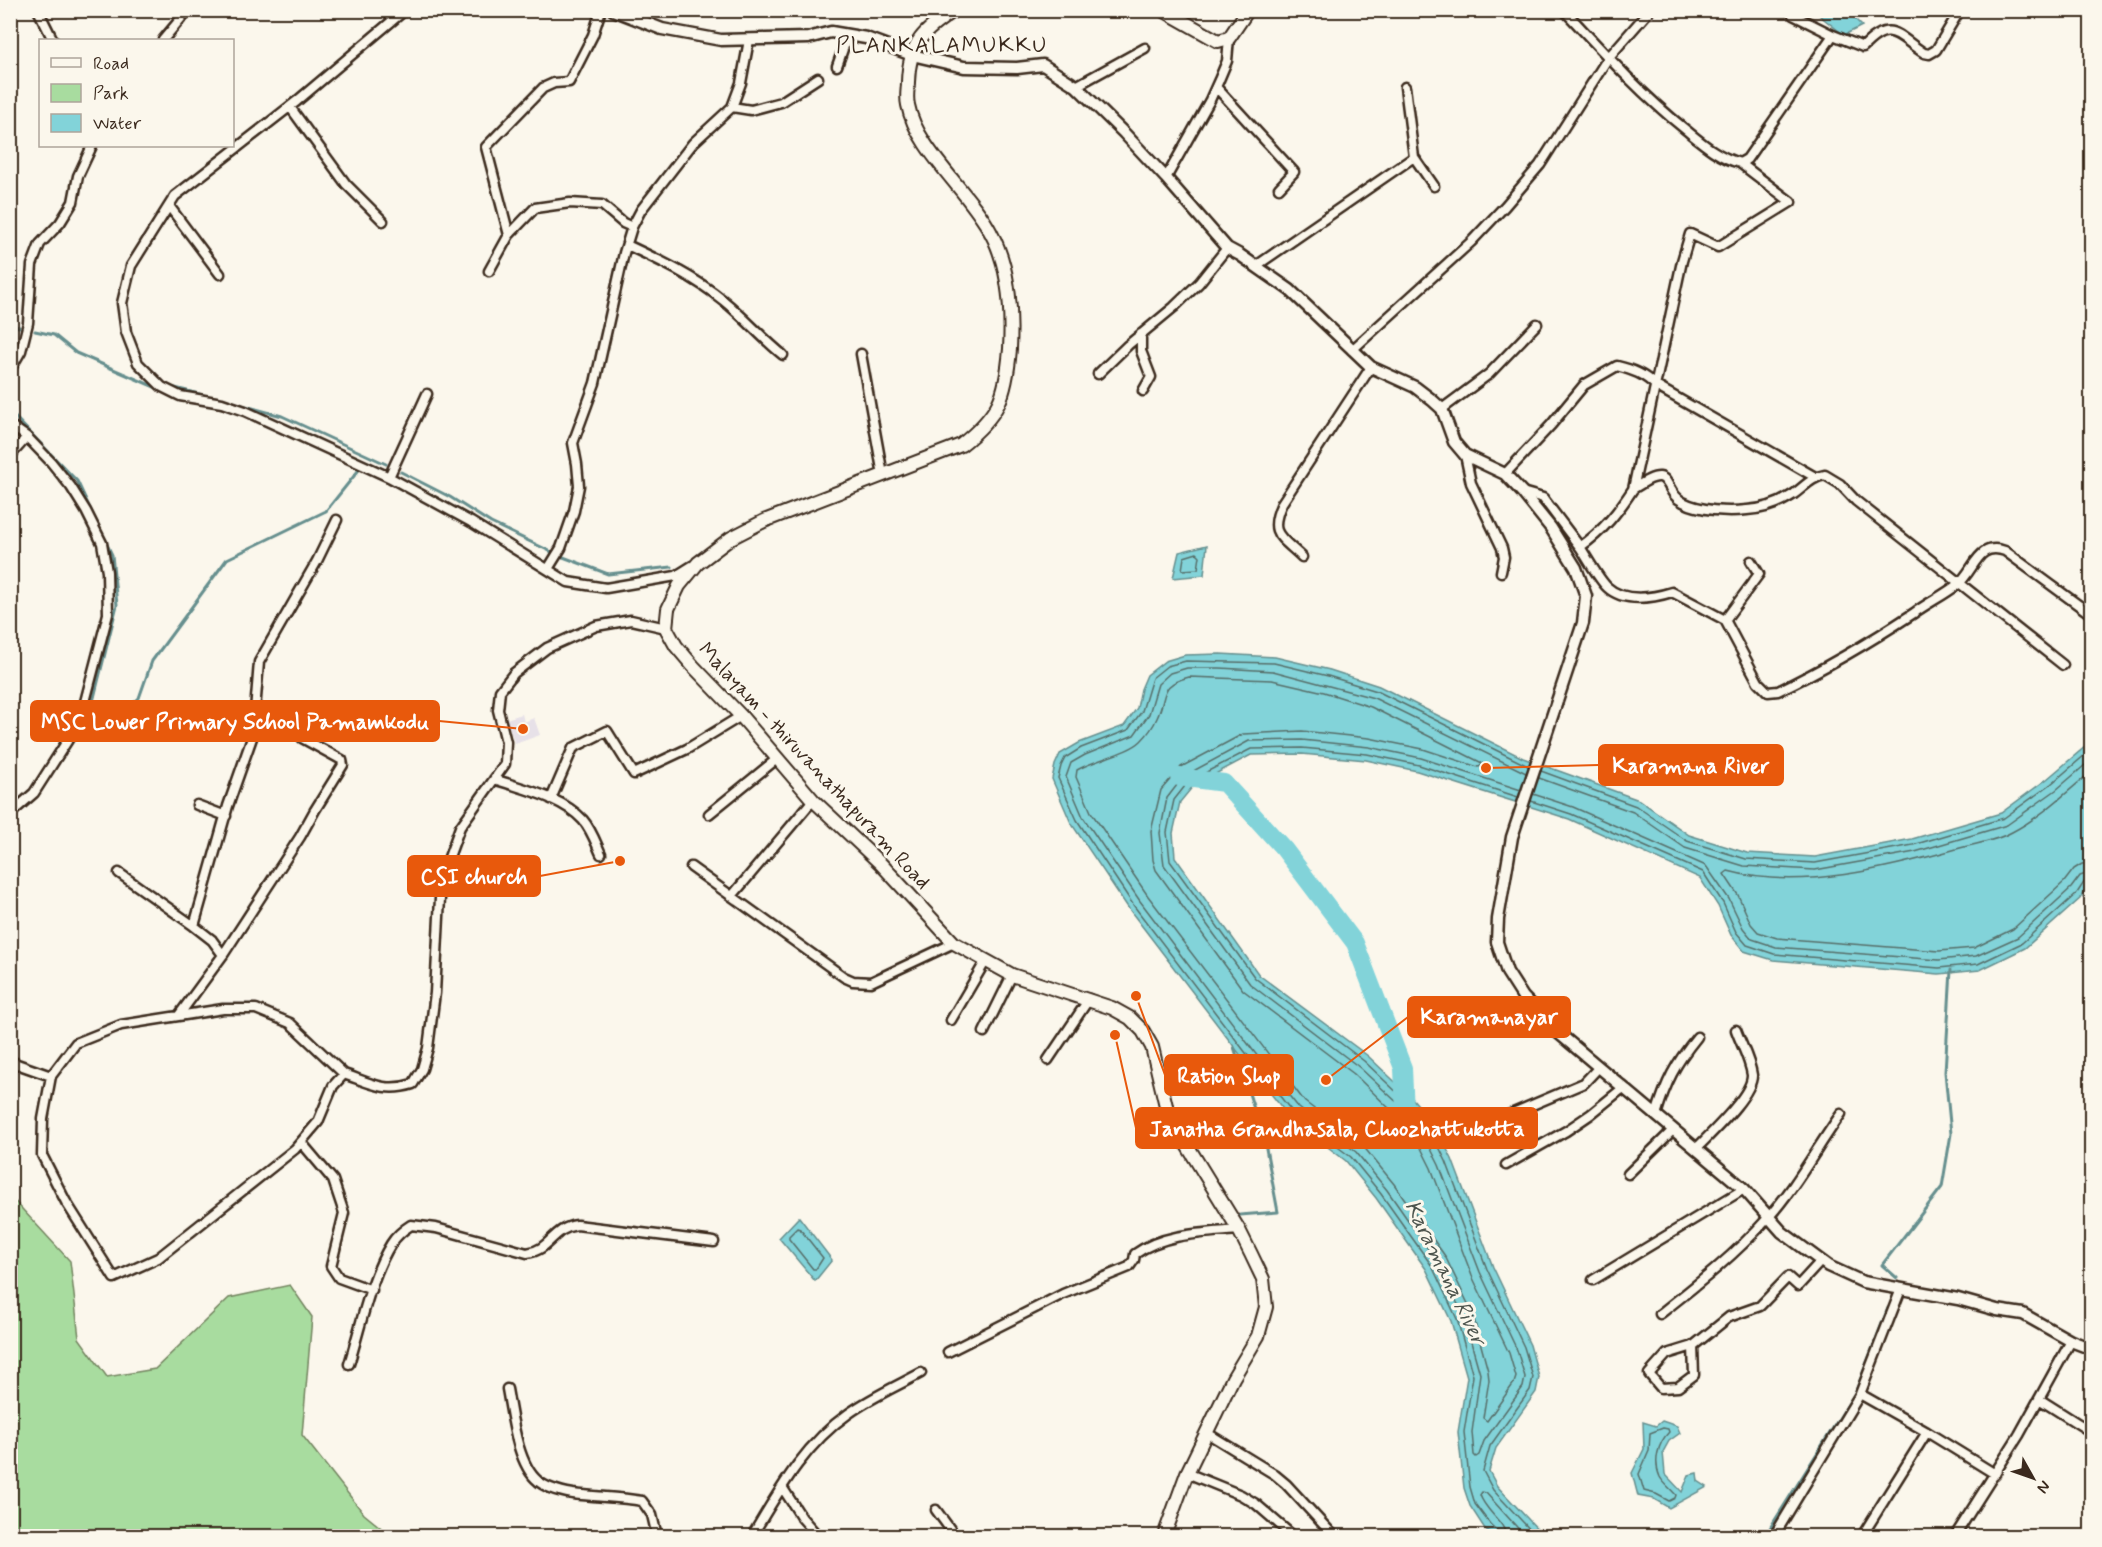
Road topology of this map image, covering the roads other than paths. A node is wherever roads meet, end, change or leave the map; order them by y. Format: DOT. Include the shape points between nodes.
graph roads {
  1 [pos="38,10"];
  2 [pos="188,10"];
  3 [pos="405,10"];
  4 [pos="601,10"];
  5 [pos="613,10"];
  6 [pos="955,10"];
  7 [pos="1163,10"];
  8 [pos="1248,10"];
  9 [pos="1564,10"];
  10 [pos="1650,10"];
  11 [pos="1790,10"];
  12 [pos="1960,10"];
  13 [pos="848,35"];
  14 [pos="1833,35"];
  15 [pos="1229,38"];
  16 [pos="52,39"];
  17 [pos="164,39"];
  18 [pos="749,40"];
  19 [pos="1145,48"];
  20 [pos="912,55"];
  21 [pos="1608,57"];
  22 [pos="837,66"];
  23 [pos="818,78"];
  24 [pos="1076,86"];
  25 [pos="1216,87"];
  26 [pos="1405,87"];
  27 [pos="290,107"];
  28 [pos="732,107"];
  29 [pos="92,147"];
  30 [pos="1414,157"];
  31 [pos="1740,163"];
  32 [pos="1167,178"];
  33 [pos="1434,186"];
  34 [pos="1279,188"];
  35 [pos="168,206"];
  36 [pos="383,221"];
  37 [pos="632,227"];
  38 [pos="509,235"];
  39 [pos="627,245"];
  40 [pos="1227,248"];
  41 [pos="1256,266"];
  42 [pos="489,271"];
  43 [pos="220,274"];
  44 [pos="1537,324"];
  45 [pos="1142,334"];
  46 [pos="1352,350"];
  47 [pos="861,354"];
  48 [pos="783,355"];
  49 [pos="1371,367"];
  50 [pos="10,370"];
  51 [pos="1098,374"];
  52 [pos="1656,386"];
  53 [pos="1143,391"];
  54 [pos="427,394"];
  55 [pos="1442,409"];
  56 [pos="10,425"];
  57 [pos="27,437"];
  58 [pos="1466,455"];
  59 [pos="10,456"];
  60 [pos="1505,474"];
  61 [pos="883,475"];
  62 [pos="389,477"];
  63 [pos="1815,477"];
  64 [pos="1633,489"];
  65 [pos="1522,492"];
  66 [pos="337,520"];
  67 [pos="1580,547"];
  68 [pos="1302,556"];
  69 [pos="1752,561"];
  70 [pos="698,563"];
  71 [pos="548,569"];
  72 [pos="1501,572"];
  73 [pos="1959,584"];
  74 [pos="2091,615"];
  75 [pos="1725,620"];
  76 [pos="666,628"];
  77 [pos="2063,665"];
  78 [pos="741,716"];
  79 [pos="302,738"];
  80 [pos="778,758"];
  81 [pos="494,779"];
  82 [pos="551,799"];
  83 [pos="813,800"];
  84 [pos="197,805"];
  85 [pos="10,814"];
  86 [pos="709,814"];
  87 [pos="226,816"];
  88 [pos="601,854"];
  89 [pos="691,867"];
  90 [pos="119,873"];
  91 [pos="732,896"];
  92 [pos="194,926"];
  93 [pos="954,943"];
  94 [pos="224,955"];
  95 [pos="985,962"];
  96 [pos="1012,975"];
  97 [pos="1089,999"];
  98 [pos="180,1015"];
  99 [pos="951,1020"];
  100 [pos="1736,1030"];
  101 [pos="984,1032"];
  102 [pos="1697,1037"];
  103 [pos="10,1060"];
  104 [pos="1048,1060"];
  105 [pos="1599,1067"];
  106 [pos="344,1074"];
  107 [pos="51,1076"];
  108 [pos="1623,1088"];
  109 [pos="1841,1114"];
  110 [pos="1656,1115"];
  111 [pos="1492,1122"];
  112 [pos="1673,1131"];
  113 [pos="301,1142"];
  114 [pos="1696,1149"];
  115 [pos="1506,1165"];
  116 [pos="1628,1174"];
  117 [pos="1744,1189"];
  118 [pos="1768,1218"];
  119 [pos="1239,1230"];
  120 [pos="714,1242"];
  121 [pos="1821,1260"];
  122 [pos="1593,1280"];
  123 [pos="1901,1288"];
  124 [pos="372,1290"];
  125 [pos="1660,1314"];
  126 [pos="2071,1341"];
  127 [pos="1693,1346"];
  128 [pos="2091,1349"];
  129 [pos="948,1352"];
  130 [pos="349,1364"];
  131 [pos="921,1373"];
  132 [pos="507,1389"];
  133 [pos="1860,1394"];
  134 [pos="2039,1399"];
  135 [pos="2085,1428"];
  136 [pos="1928,1432"];
  137 [pos="1207,1433"];
  138 [pos="1188,1473"];
  139 [pos="1995,1474"];
  140 [pos="782,1487"];
  141 [pos="936,1510"];
  142 [pos="657,1536"];
  143 [pos="752,1536"];
  144 [pos="818,1536"];
  145 [pos="950,1536"];
  146 [pos="1164,1536"];
  147 [pos="1293,1536"];
  148 [pos="1334,1536"];
  149 [pos="1774,1536"];
  150 [pos="1862,1536"];
  151 [pos="1955,1536"];
  1 -- 16 [label="street"];
  2 -- 17 [label="street"];
  3 -- 27 [label="street"];
  4 -- 38 [label="street" via="593,35 568,82 543,88 486,147"];
  5 -- 18 [label="street" via="662,29 721,40"];
  6 -- 20 [label="main road" via="919,38"];
  7 -- 15 [label="main road" via="1218,41"];
  8 -- 15 [label="main road"];
  9 -- 21 [label="street"];
  10 -- 21 [label="street"];
  11 -- 14 [label="street"];
  12 -- 14 [label="street" via="1936,50 1929,54 1886,31 1863,47"];
  13 -- 18 [label="street" via="831,32 808,38"];
  13 -- 20 [label="street"];
  13 -- 22 [label="street"];
  14 -- 31 [label="street" via="1747,159"];
  15 -- 25 [label="street" via="1227,61"];
  18 -- 28 [label="street"];
  19 -- 24 [label="street"];
  20 -- 24 [label="street" via="964,67 1043,65"];
  20 -- 61 [label="main road" via="907,104 914,125 991,232 999,250 1010,302 1010,346 1005,389 983,428 961,445"];
  21 -- 31 [label="street" via="1697,139"];
  21 -- 46 [label="street" via="1540,165 1505,206 1472,242"];
  23 -- 28 [label="street" via="781,102 751,110"];
  24 -- 32 [label="street"];
  25 -- 32 [label="street"];
  25 -- 34 [label="street" via="1294,172"];
  26 -- 30 [label="street"];
  27 -- 35 [label="street" via="175,196"];
  27 -- 36 [label="street" via="346,184"];
  28 -- 37 [label="street" via="693,143"];
  29 -- 50 [label="street" via="78,176 73,202 40,244 32,265 28,323 21,351"];
  30 -- 33 [label="street"];
  30 -- 41 [label="street"];
  31 -- 52 [label="street" via="1791,202 1718,247 1690,234"];
  32 -- 40 [label="street"];
  35 -- 43 [label="street"];
  35 -- 62 [label="street" via="131,266 122,303 126,332 138,363 162,387 180,396 245,411"];
  37 -- 38 [label="street" via="602,205 570,203 536,208"];
  37 -- 39 [label="street"];
  38 -- 42 [label="street"];
  39 -- 48 [label="street" via="693,279 724,301"];
  39 -- 71 [label="street" via="595,383 573,443 579,486 574,511 561,548"];
  40 -- 41 [label="street"];
  40 -- 45 [label="street" via="1199,284"];
  41 -- 46 [label="street" via="1290,290"];
  44 -- 55 [label="street" via="1489,374"];
  45 -- 51 [label="street"];
  45 -- 53 [label="street" via="1141,351 1151,377"];
  46 -- 49 [label="street"];
  47 -- 61 [label="street"];
  49 -- 55 [label="street" via="1415,387"];
  49 -- 68 [label="street" via="1274,520 1277,532"];
  52 -- 60 [label="street" via="1646,377 1617,366 1603,372 1584,385"];
  52 -- 63 [label="street"];
  52 -- 64 [label="street"];
  54 -- 62 [label="street"];
  55 -- 58 [label="street" via="1454,442"];
  56 -- 57 [label="street"];
  57 -- 59 [label="street"];
  57 -- 85 [label="street" via="71,487 102,543 108,572 108,614 80,721 34,793"];
  58 -- 60 [label="street"];
  58 -- 72 [label="street" via="1471,483 1502,548"];
  60 -- 65 [label="street"];
  61 -- 70 [label="main road" via="764,521 731,538"];
  62 -- 71 [label="street"];
  63 -- 64 [label="street" via="1782,502 1744,511 1686,504 1660,478 1646,480"];
  63 -- 73 [label="street" via="1825,474 1832,478"];
  64 -- 67 [label="street" via="1597,536"];
  65 -- 67 [label="street" via="1543,498"];
  65 -- 105 [label="street" via="1576,568 1586,596 1583,622 1512,837 1497,942 1507,972 1523,997"];
  66 -- 87 [label="street" via="260,662 253,735"];
  67 -- 75 [label="street" via="1607,587 1621,595 1652,598 1672,592"];
  69 -- 75 [label="street" via="1759,574"];
  70 -- 71 [label="street" via="676,576 606,588 568,582"];
  70 -- 76 [label="main road" via="679,586 668,609"];
  73 -- 74 [label="street" via="1980,555 1995,548 2005,551"];
  73 -- 75 [label="street" via="1855,651 1778,691 1768,692 1758,682"];
  73 -- 77 [label="street"];
  76 -- 78 [label="main road, Malayam - thiruvanathapuram Road" via="676,646"];
  76 -- 81 [label="street" via="631,620 596,627 547,648 514,673 500,691 498,710 506,753 505,764"];
  78 -- 80 [label="main road, Malayam - thiruvanathapuram Road"];
  78 -- 82 [label="street" via="687,749 634,774 608,731 573,748"];
  79 -- 94 [label="street" via="342,760 343,765"];
  80 -- 83 [label="main road, Malayam - thiruvanathapuram Road"];
  80 -- 86 [label="street"];
  81 -- 82 [label="street"];
  81 -- 106 [label="street" via="460,827 441,879 435,993 422,1069 413,1084 396,1089"];
  82 -- 88 [label="street" via="584,821"];
  83 -- 91 [label="street"];
  83 -- 93 [label="main road, Malayam - thiruvanathapuram Road"];
  84 -- 87 [label="street"];
  87 -- 92 [label="street"];
  89 -- 91 [label="street"];
  90 -- 92 [label="street"];
  91 -- 93 [label="street" via="853,981 871,982"];
  92 -- 94 [label="street"];
  93 -- 95 [label="main road, Malayam - thiruvanathapuram Road"];
  94 -- 98 [label="street"];
  95 -- 96 [label="main road, Malayam - thiruvanathapuram Road"];
  95 -- 99 [label="street"];
  96 -- 97 [label="main road, Malayam - thiruvanathapuram Road"];
  96 -- 101 [label="street"];
  97 -- 104 [label="street"];
  97 -- 119 [label="main road, Malayam - thiruvanathapuram Road" via="1130,1018 1143,1031 1152,1047 1166,1106"];
  98 -- 106 [label="street" via="256,1009 290,1023"];
  98 -- 107 [label="street" via="121,1024 76,1043"];
  100 -- 114 [label="street" via="1749,1063 1750,1085"];
  102 -- 110 [label="street" via="1678,1061"];
  103 -- 107 [label="street"];
  105 -- 108 [label="street"];
  105 -- 111 [label="street" via="1584,1083"];
  106 -- 113 [label="street" via="333,1086 318,1122"];
  107 -- 113 [label="street" via="42,1155 66,1202 114,1278 158,1258"];
  108 -- 110 [label="street"];
  108 -- 115 [label="street" via="1566,1131"];
  109 -- 118 [label="street"];
  110 -- 112 [label="street"];
  112 -- 114 [label="street"];
  112 -- 116 [label="street"];
  113 -- 124 [label="street" via="333,1180 344,1213 331,1266 339,1278"];
  114 -- 117 [label="street"];
  117 -- 118 [label="street"];
  117 -- 122 [label="street"];
  118 -- 121 [label="street"];
  118 -- 125 [label="street" via="1711,1274"];
  119 -- 129 [label="street" via="1191,1234 1142,1248 1129,1267 1063,1294"];
  119 -- 137 [label="main road, Malayam - thiruvanathapuram Road" via="1263,1279 1266,1307 1258,1336"];
  120 -- 124 [label="street" via="577,1226 566,1227 538,1252 527,1253 411,1225 391,1244"];
  121 -- 123 [label="street" via="1863,1282"];
  121 -- 127 [label="street" via="1798,1286 1788,1277 1760,1306 1729,1317"];
  123 -- 126 [label="street" via="2023,1314"];
  123 -- 133 [label="street"];
  124 -- 130 [label="street"];
  126 -- 128 [label="street"];
  126 -- 134 [label="street"];
  127 -- 127 [label="street" via="1667,1354 1649,1374 1660,1388 1678,1387 1694,1375"];
  131 -- 140 [label="street" via="848,1413 815,1442"];
  132 -- 142 [label="street" via="517,1442 538,1481 573,1494 642,1501 652,1515"];
  133 -- 136 [label="street"];
  133 -- 149 [label="street"];
  134 -- 135 [label="street"];
  134 -- 139 [label="street"];
  136 -- 139 [label="street"];
  136 -- 150 [label="street"];
  137 -- 138 [label="main road, Malayam - thiruvanathapuram Road"];
  137 -- 148 [label="street" via="1274,1474"];
  138 -- 146 [label="main road, Malayam - thiruvanathapuram Road"];
  138 -- 147 [label="street" via="1241,1495"];
  139 -- 151 [label="street"];
  140 -- 143 [label="street"];
  140 -- 144 [label="street"];
  141 -- 145 [label="street" via="950,1529"];
}
